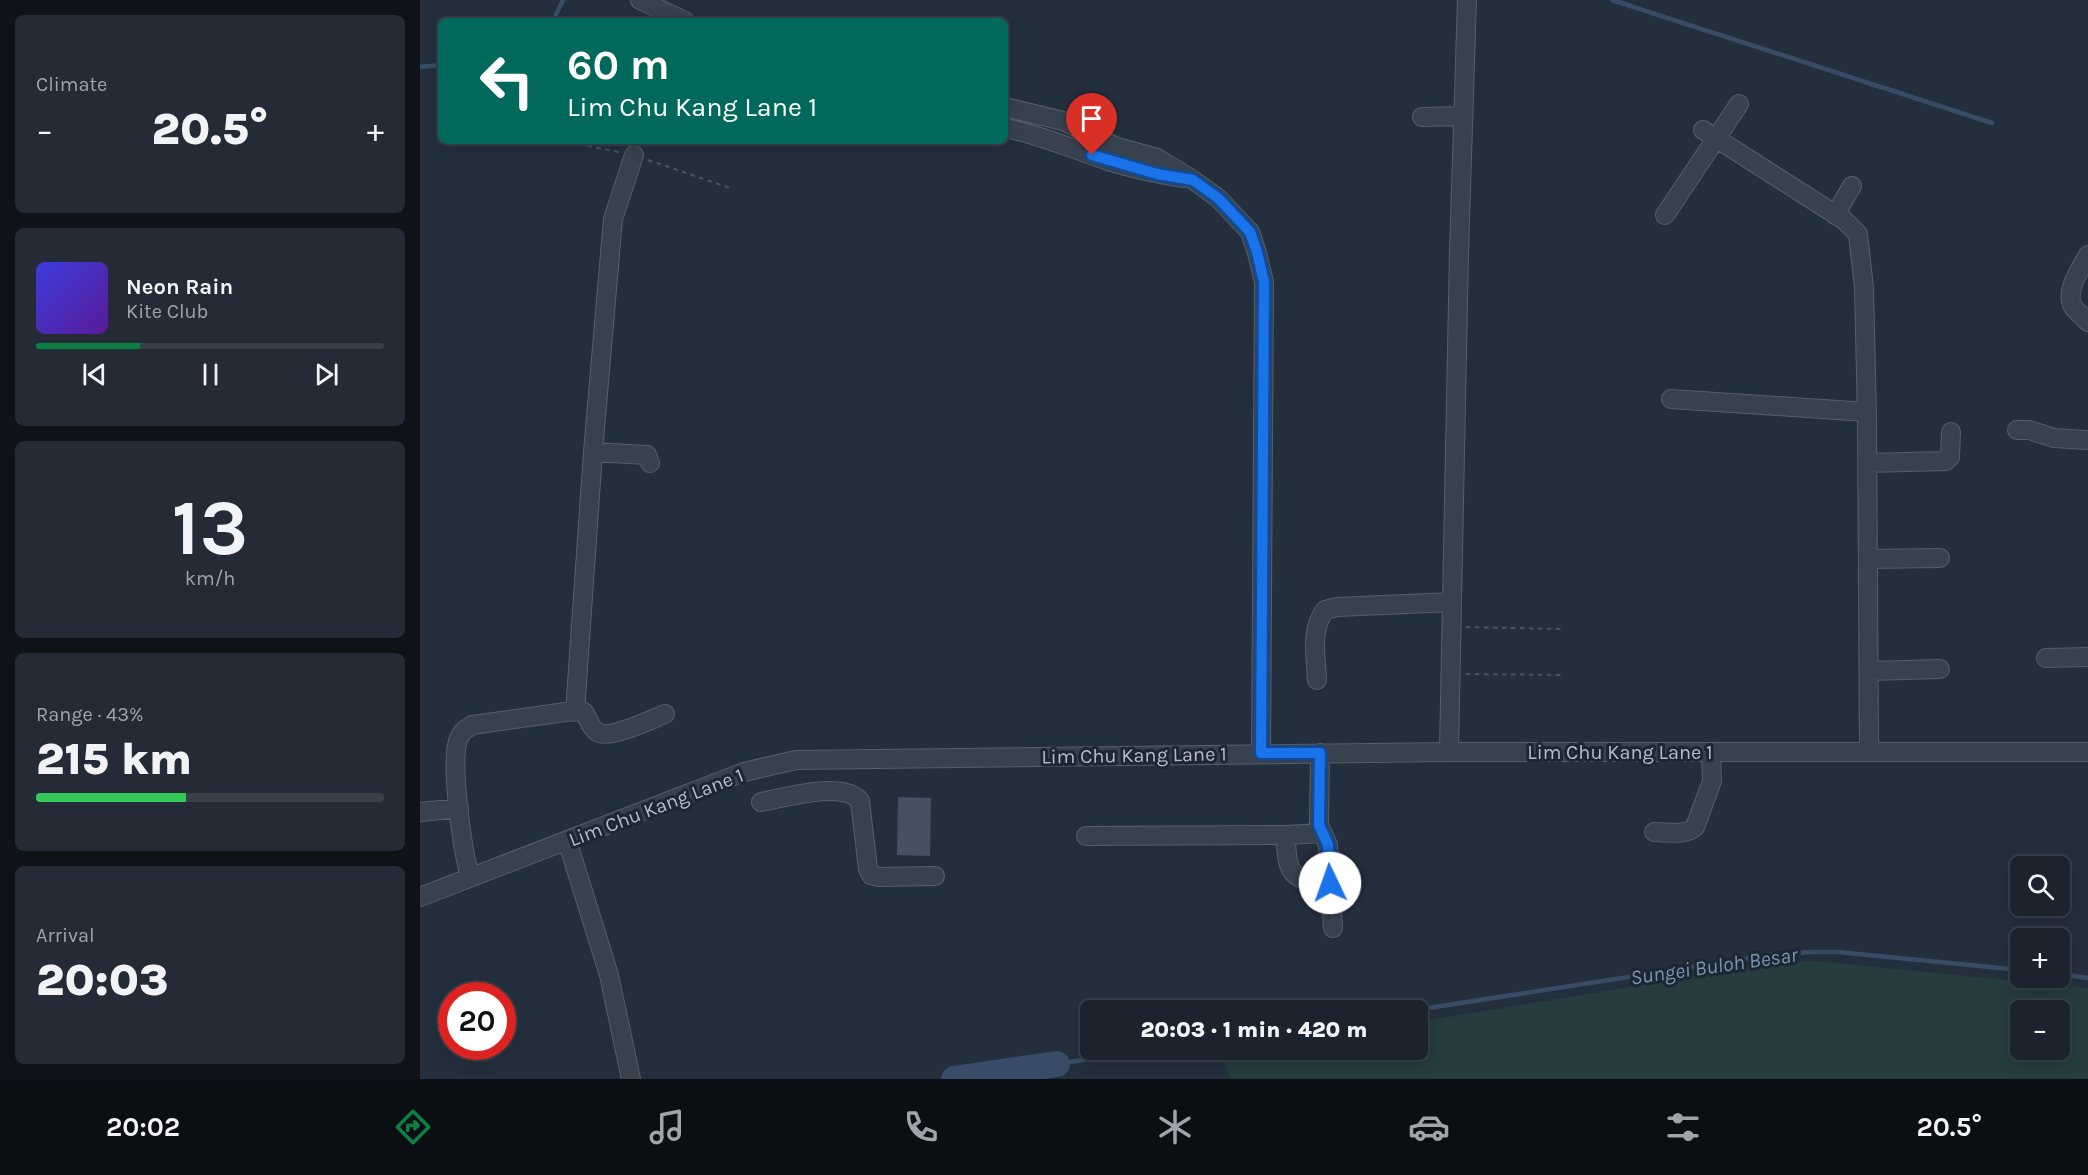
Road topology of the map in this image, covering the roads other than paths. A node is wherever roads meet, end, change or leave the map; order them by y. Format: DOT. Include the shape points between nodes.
graph roads {
  1 [pos="640,0"];
  2 [pos="1467,0"];
  3 [pos="679,18"];
  4 [pos="1739,104"];
  5 [pos="1008,108"];
  6 [pos="1463,116"];
  7 [pos="1422,117"];
  8 [pos="1008,129"];
  9 [pos="1709,134"];
  10 [pos="634,155"];
  11 [pos="1193,180"];
  12 [pos="1852,186"];
  13 [pos="1665,215"];
  14 [pos="1835,215"];
  15 [pos="2088,255"];
  16 [pos="2088,322"];
  17 [pos="1671,399"];
  18 [pos="1867,412"];
  19 [pos="2017,430"];
  20 [pos="1951,432"];
  21 [pos="2088,440"];
  22 [pos="593,452"];
  23 [pos="1868,462"];
  24 [pos="650,463"];
  25 [pos="1940,558"];
  26 [pos="1868,559"];
  27 [pos="1452,603"];
  28 [pos="2088,657"];
  29 [pos="2046,658"];
  30 [pos="1940,669"];
  31 [pos="1869,671"];
  32 [pos="1317,680"];
  33 [pos="575,712"];
  34 [pos="665,714"];
  35 [pos="1449,752"];
  36 [pos="1711,752"];
  37 [pos="1869,752"];
  38 [pos="2088,752"];
  39 [pos="1261,753"];
  40 [pos="1320,753"];
  41 [pos="828,759"];
  42 [pos="830,790"];
  43 [pos="761,802"];
  44 [pos="459,808"];
  45 [pos="420,812"];
  46 [pos="1654,832"];
  47 [pos="1322,833"];
  48 [pos="1286,835"];
  49 [pos="1086,836"];
  50 [pos="567,840"];
  51 [pos="934,876"];
  52 [pos="470,878"];
  53 [pos="1330,883"];
  54 [pos="420,897"];
  55 [pos="1333,928"];
  56 [pos="631,1079"];
  1 -- 3 [label="street"];
  2 -- 6 [label="street"];
  4 -- 9 [label="street"];
  5 -- 11 [label="street" via="1063,121 1117,147 1157,159"];
  6 -- 7 [label="street"];
  6 -- 27 [label="street"];
  8 -- 11 [label="street" via="1112,162"];
  9 -- 13 [label="street"];
  9 -- 14 [label="street"];
  10 -- 22 [label="street" via="613,219"];
  11 -- 39 [label="street" via="1218,198 1250,232 1264,282"];
  12 -- 14 [label="street"];
  14 -- 18 [label="street" via="1858,234 1861,245"];
  15 -- 16 [label="street" via="2071,294 2074,308"];
  17 -- 18 [label="street"];
  18 -- 23 [label="street"];
  19 -- 21 [label="street"];
  20 -- 23 [label="street" via="1950,457 1946,461"];
  22 -- 24 [label="street" via="647,454"];
  22 -- 33 [label="street"];
  23 -- 26 [label="street"];
  25 -- 26 [label="street"];
  26 -- 31 [label="street"];
  27 -- 32 [label="street" via="1325,610 1315,634"];
  27 -- 35 [label="street"];
  28 -- 29 [label="street"];
  30 -- 31 [label="street"];
  31 -- 37 [label="street"];
  33 -- 34 [label="street" via="584,712 600,734 615,733"];
  33 -- 44 [label="street" via="472,725 464,730 458,740 455,763"];
  35 -- 36 [label="street, Lim Chu Kang Lane 1"];
  35 -- 40 [label="street, Lim Chu Kang Lane 1"];
  36 -- 37 [label="street, Lim Chu Kang Lane 1"];
  36 -- 46 [label="street" via="1713,781 1695,827 1684,832"];
  37 -- 38 [label="street, Lim Chu Kang Lane 1"];
  39 -- 40 [label="street, Lim Chu Kang Lane 1"];
  39 -- 41 [label="street, Lim Chu Kang Lane 1"];
  40 -- 47 [label="street"];
  41 -- 42 [label="street"];
  41 -- 50 [label="street, Lim Chu Kang Lane 1" via="796,760 744,772"];
  42 -- 43 [label="street"];
  42 -- 51 [label="street" via="846,792 860,801 867,869 871,875"];
  44 -- 45 [label="street"];
  44 -- 52 [label="street"];
  47 -- 48 [label="street"];
  47 -- 53 [label="street" via="1328,845"];
  48 -- 49 [label="street"];
  48 -- 53 [label="street" via="1291,868 1299,879"];
  50 -- 52 [label="street, Lim Chu Kang Lane 1"];
  50 -- 56 [label="street" via="609,975"];
  52 -- 54 [label="street, Lim Chu Kang Lane 1"];
  53 -- 55 [label="street"];
}
